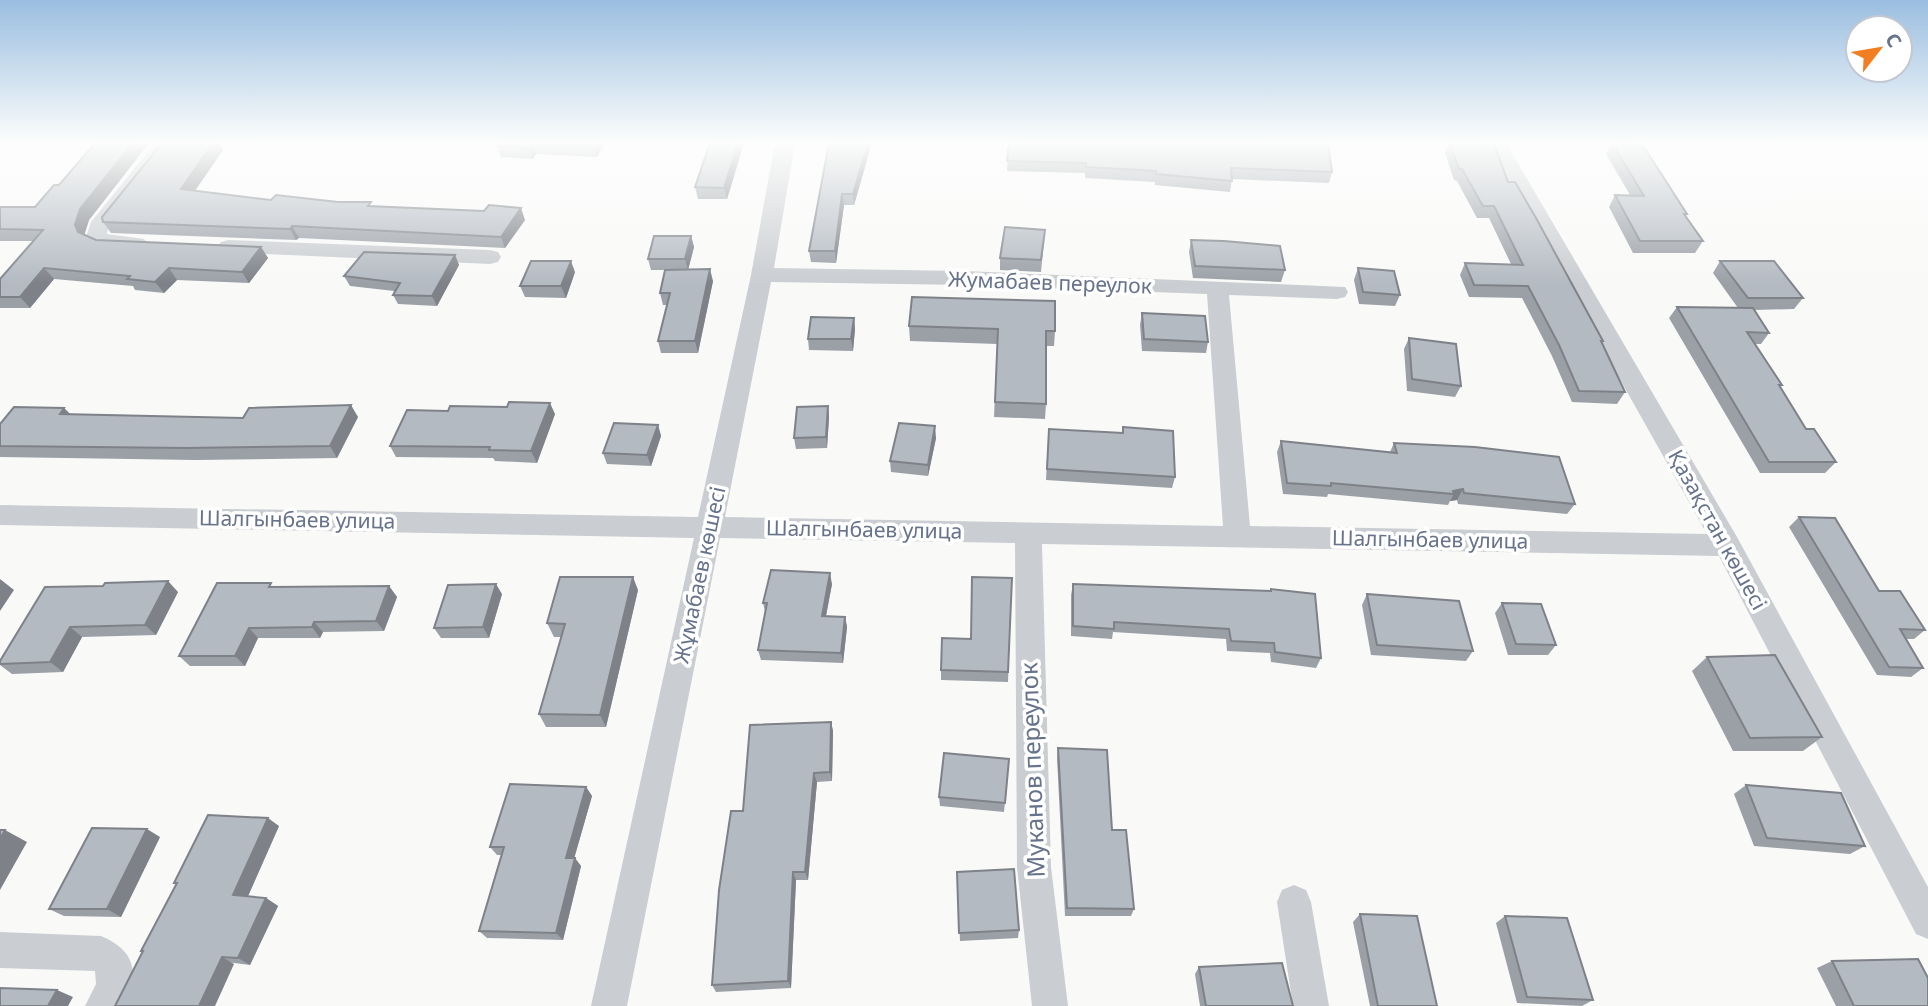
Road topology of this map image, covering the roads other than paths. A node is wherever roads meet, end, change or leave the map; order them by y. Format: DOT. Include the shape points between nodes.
graph roads {
  1 [pos="128,190"];
  2 [pos="777,190"];
  3 [pos="1524,190"];
  4 [pos="160,244"];
  5 [pos="201,246"];
  6 [pos="490,257"];
  7 [pos="762,275"];
  8 [pos="1217,290"];
  9 [pos="1337,292"];
  10 [pos="0,515"];
  11 [pos="710,528"];
  12 [pos="1028,533"];
  13 [pos="1237,537"];
  14 [pos="1727,545"];
  15 [pos="1294,902"];
  16 [pos="1928,922"];
  17 [pos="0,950"];
  18 [pos="103,1006"];
  19 [pos="609,1006"];
  20 [pos="1050,1006"];
  21 [pos="1311,1006"];
  1 -- 4 [label="street" via="98,227 96,237 105,242"];
  2 -- 7 [label="street, Жұмабаев көшесі"];
  3 -- 14 [label="street, Қазақстан көшесі"];
  5 -- 6 [label="street"];
  7 -- 8 [label="street, Жумабаев переулок" via="965,278"];
  7 -- 11 [label="street, Жұмабаев көшесі"];
  8 -- 9 [label="street, Жумабаев переулок"];
  8 -- 13 [label="street"];
  10 -- 11 [label="street, Шалгынбаев улица"];
  11 -- 12 [label="street, Шалгынбаев улица"];
  11 -- 19 [label="street, Жұмабаев көшесі"];
  12 -- 13 [label="street, Шалгынбаев улица"];
  12 -- 20 [label="street, Муканов переулок" via="1034,867"];
  13 -- 14 [label="street, Шалгынбаев улица"];
  14 -- 16 [label="street, Қазақстан көшесі"];
  15 -- 21 [label="street"];
  17 -- 18 [label="street" via="102,954 115,965 113,989"];
}
